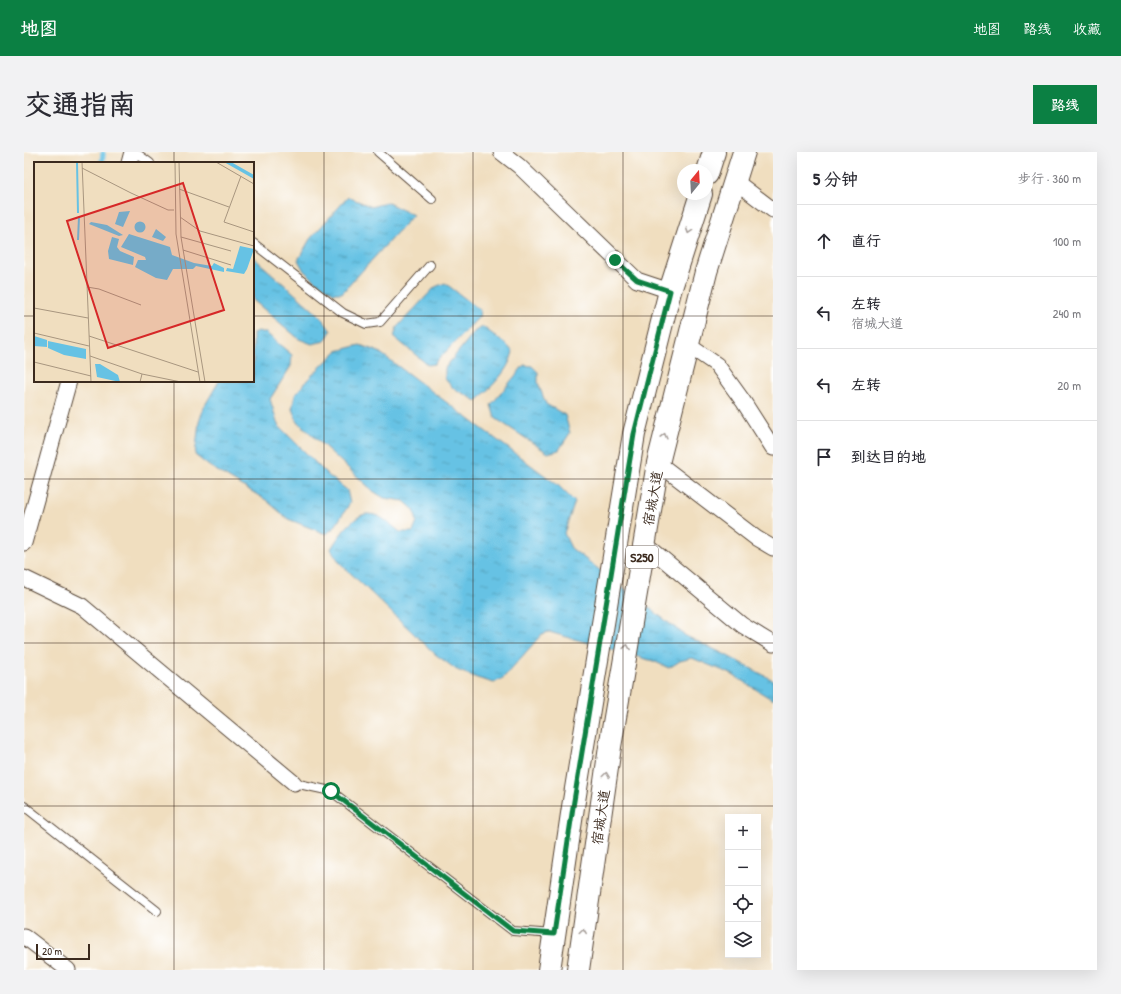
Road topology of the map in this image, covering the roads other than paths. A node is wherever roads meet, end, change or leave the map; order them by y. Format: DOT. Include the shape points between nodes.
graph roads {
  1 [pos="132,152"];
  2 [pos="135,152"];
  3 [pos="378,152"];
  4 [pos="501,152"];
  5 [pos="744,152"];
  6 [pos="129,162"];
  7 [pos="149,162"];
  8 [pos="735,181"];
  9 [pos="432,199"];
  10 [pos="699,200"];
  11 [pos="773,210"];
  12 [pos="254,244"];
  13 [pos="430,265"];
  14 [pos="670,291"];
  15 [pos="688,345"];
  16 [pos="69,382"];
  17 [pos="773,448"];
  18 [pos="658,463"];
  19 [pos="24,543"];
  20 [pos="644,543"];
  21 [pos="773,548"];
  22 [pos="24,578"];
  23 [pos="773,644"];
  24 [pos="294,783"];
  25 [pos="24,806"];
  26 [pos="157,911"];
  27 [pos="554,934"];
  28 [pos="24,936"];
  29 [pos="68,970"];
  30 [pos="549,970"];
  31 [pos="578,970"];
  1 -- 6 [label="street"];
  2 -- 7 [label="lane"];
  3 -- 9 [label="lane"];
  4 -- 14 [label="street" via="519,166 637,280"];
  5 -- 8 [label="main road, 宿城大道 / S250"];
  8 -- 11 [label="street"];
  8 -- 15 [label="main road, 宿城大道 / S250" via="706,272"];
  10 -- 14 [label="main road, 宿城大道 / S250, one-way"];
  12 -- 13 [label="lane" via="343,312 366,324 380,322"];
  14 -- 27 [label="main road, 宿城大道 / S250" via="634,434"];
  15 -- 17 [label="street" via="717,365"];
  18 -- 15 [label="main road, 宿城大道 / S250, one-way"];
  16 -- 19 [label="street"];
  18 -- 20 [label="main road, 宿城大道 / S250"];
  18 -- 21 [label="street" via="756,538"];
  20 -- 23 [label="street" via="742,625"];
  31 -- 20 [label="main road, 宿城大道 / S250, one-way" via="610,747"];
  22 -- 24 [label="street" via="82,606"];
  24 -- 27 [label="lane" via="331,791 513,931"];
  25 -- 26 [label="lane"];
  27 -- 30 [label="main road, 宿城大道 / S250"];
  28 -- 29 [label="street"];
}
